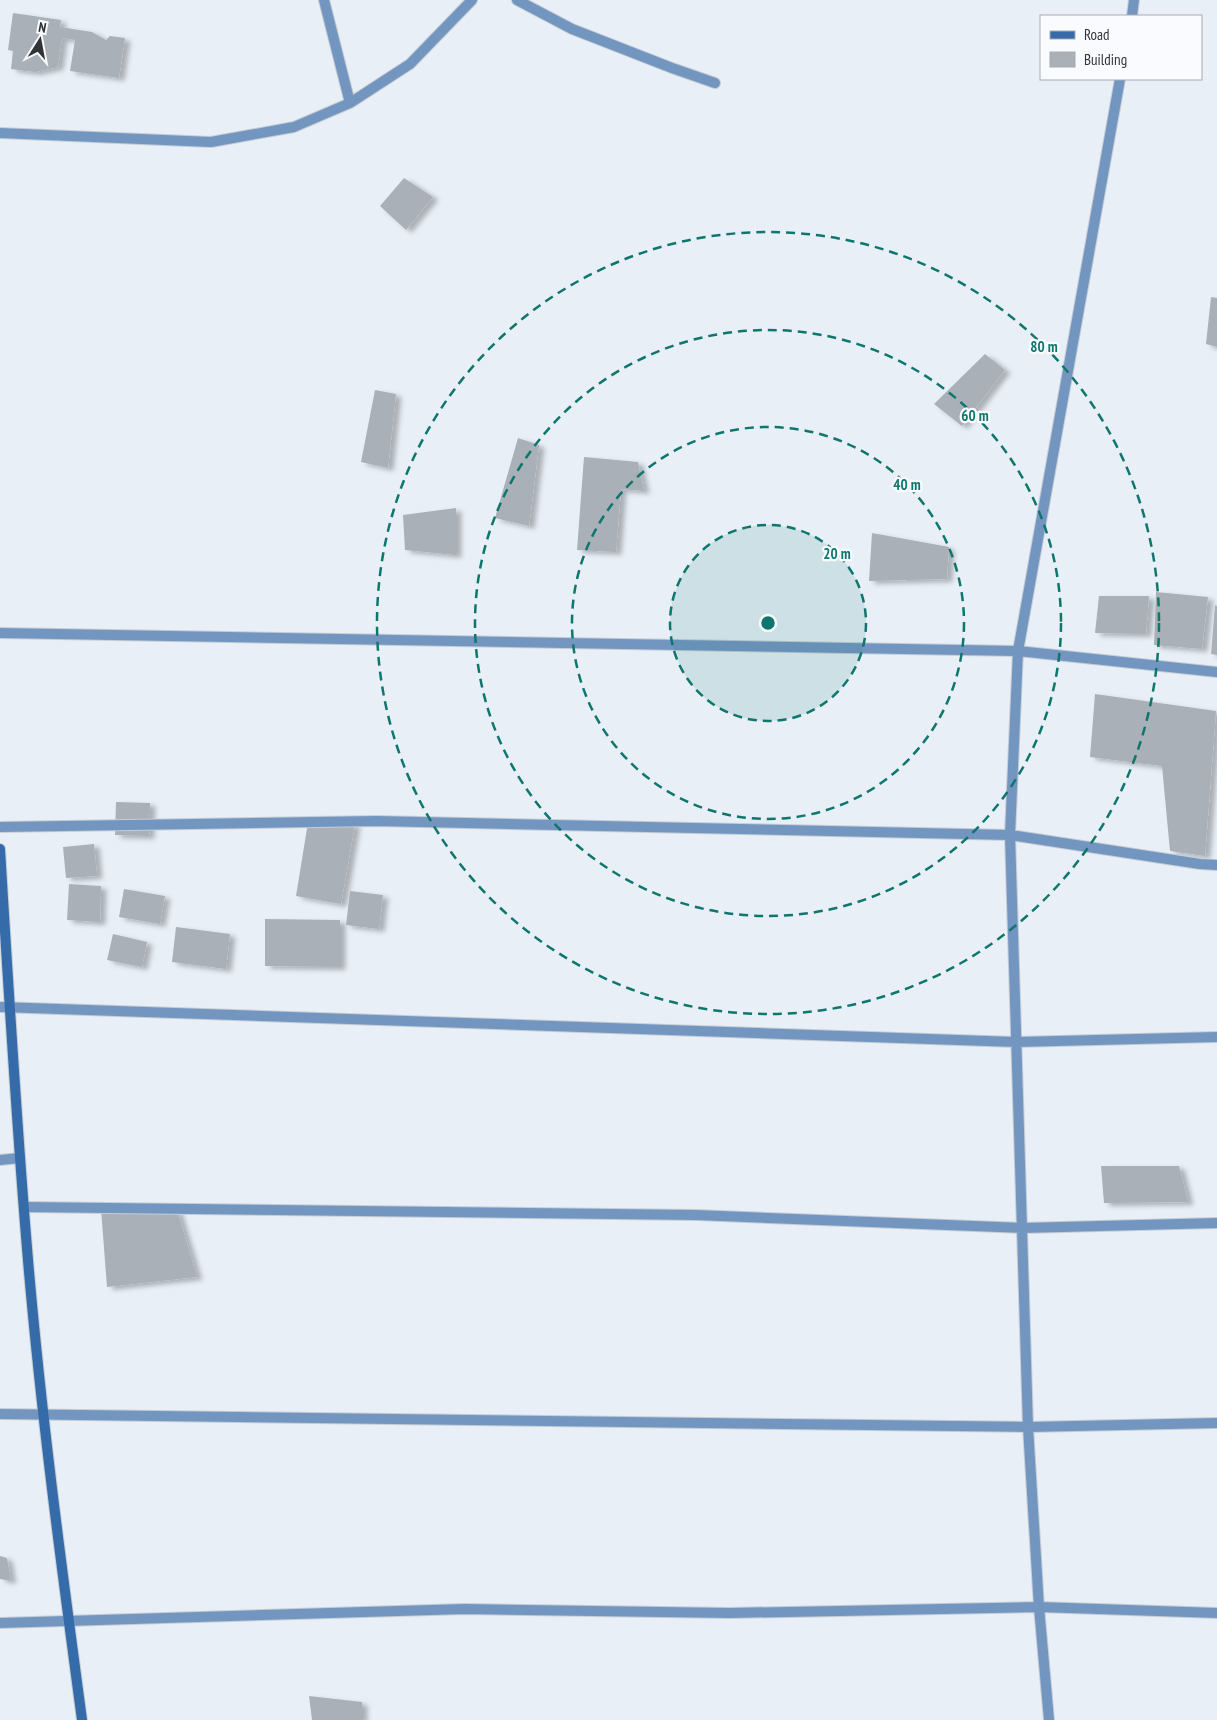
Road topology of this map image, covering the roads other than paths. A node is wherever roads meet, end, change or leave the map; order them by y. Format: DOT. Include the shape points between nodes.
graph roads {
  1 [pos="324,0"];
  2 [pos="472,0"];
  3 [pos="517,0"];
  4 [pos="1134,0"];
  5 [pos="1132,15"];
  6 [pos="1120,80"];
  7 [pos="715,83"];
  8 [pos="350,103"];
  9 [pos="0,134"];
  10 [pos="0,633"];
  11 [pos="1018,651"];
  12 [pos="1217,672"];
  13 [pos="0,827"];
  14 [pos="1010,835"];
  15 [pos="0,849"];
  16 [pos="1217,865"];
  17 [pos="5,1007"];
  18 [pos="1217,1037"];
  19 [pos="1016,1042"];
  20 [pos="20,1158"];
  21 [pos="0,1160"];
  22 [pos="24,1207"];
  23 [pos="1217,1223"];
  24 [pos="1022,1228"];
  25 [pos="0,1414"];
  26 [pos="44,1414"];
  27 [pos="1217,1423"];
  28 [pos="1028,1427"];
  29 [pos="1039,1607"];
  30 [pos="1217,1613"];
  31 [pos="69,1620"];
  32 [pos="0,1623"];
  33 [pos="82,1720"];
  34 [pos="1049,1720"];
  1 -- 8 [label="street"];
  2 -- 8 [label="street" via="410,64"];
  3 -- 7 [label="street" via="572,29"];
  4 -- 5 [label="street"];
  6 -- 11 [label="street"];
  8 -- 9 [label="street" via="294,126 211,142"];
  10 -- 11 [label="street"];
  11 -- 12 [label="street"];
  11 -- 14 [label="street"];
  13 -- 14 [label="street" via="376,821"];
  14 -- 16 [label="street"];
  14 -- 19 [label="street"];
  15 -- 17 [label="main road"];
  17 -- 19 [label="street"];
  17 -- 20 [label="main road"];
  18 -- 19 [label="street"];
  19 -- 24 [label="street"];
  20 -- 21 [label="street"];
  20 -- 22 [label="main road"];
  22 -- 24 [label="street" via="696,1215"];
  22 -- 26 [label="main road"];
  23 -- 24 [label="street"];
  24 -- 28 [label="street"];
  25 -- 26 [label="street"];
  26 -- 28 [label="street"];
  26 -- 31 [label="main road"];
  27 -- 28 [label="street"];
  28 -- 29 [label="street"];
  29 -- 30 [label="street"];
  29 -- 31 [label="street" via="730,1613 465,1609"];
  29 -- 34 [label="street"];
  31 -- 32 [label="street"];
  31 -- 33 [label="main road"];
}
